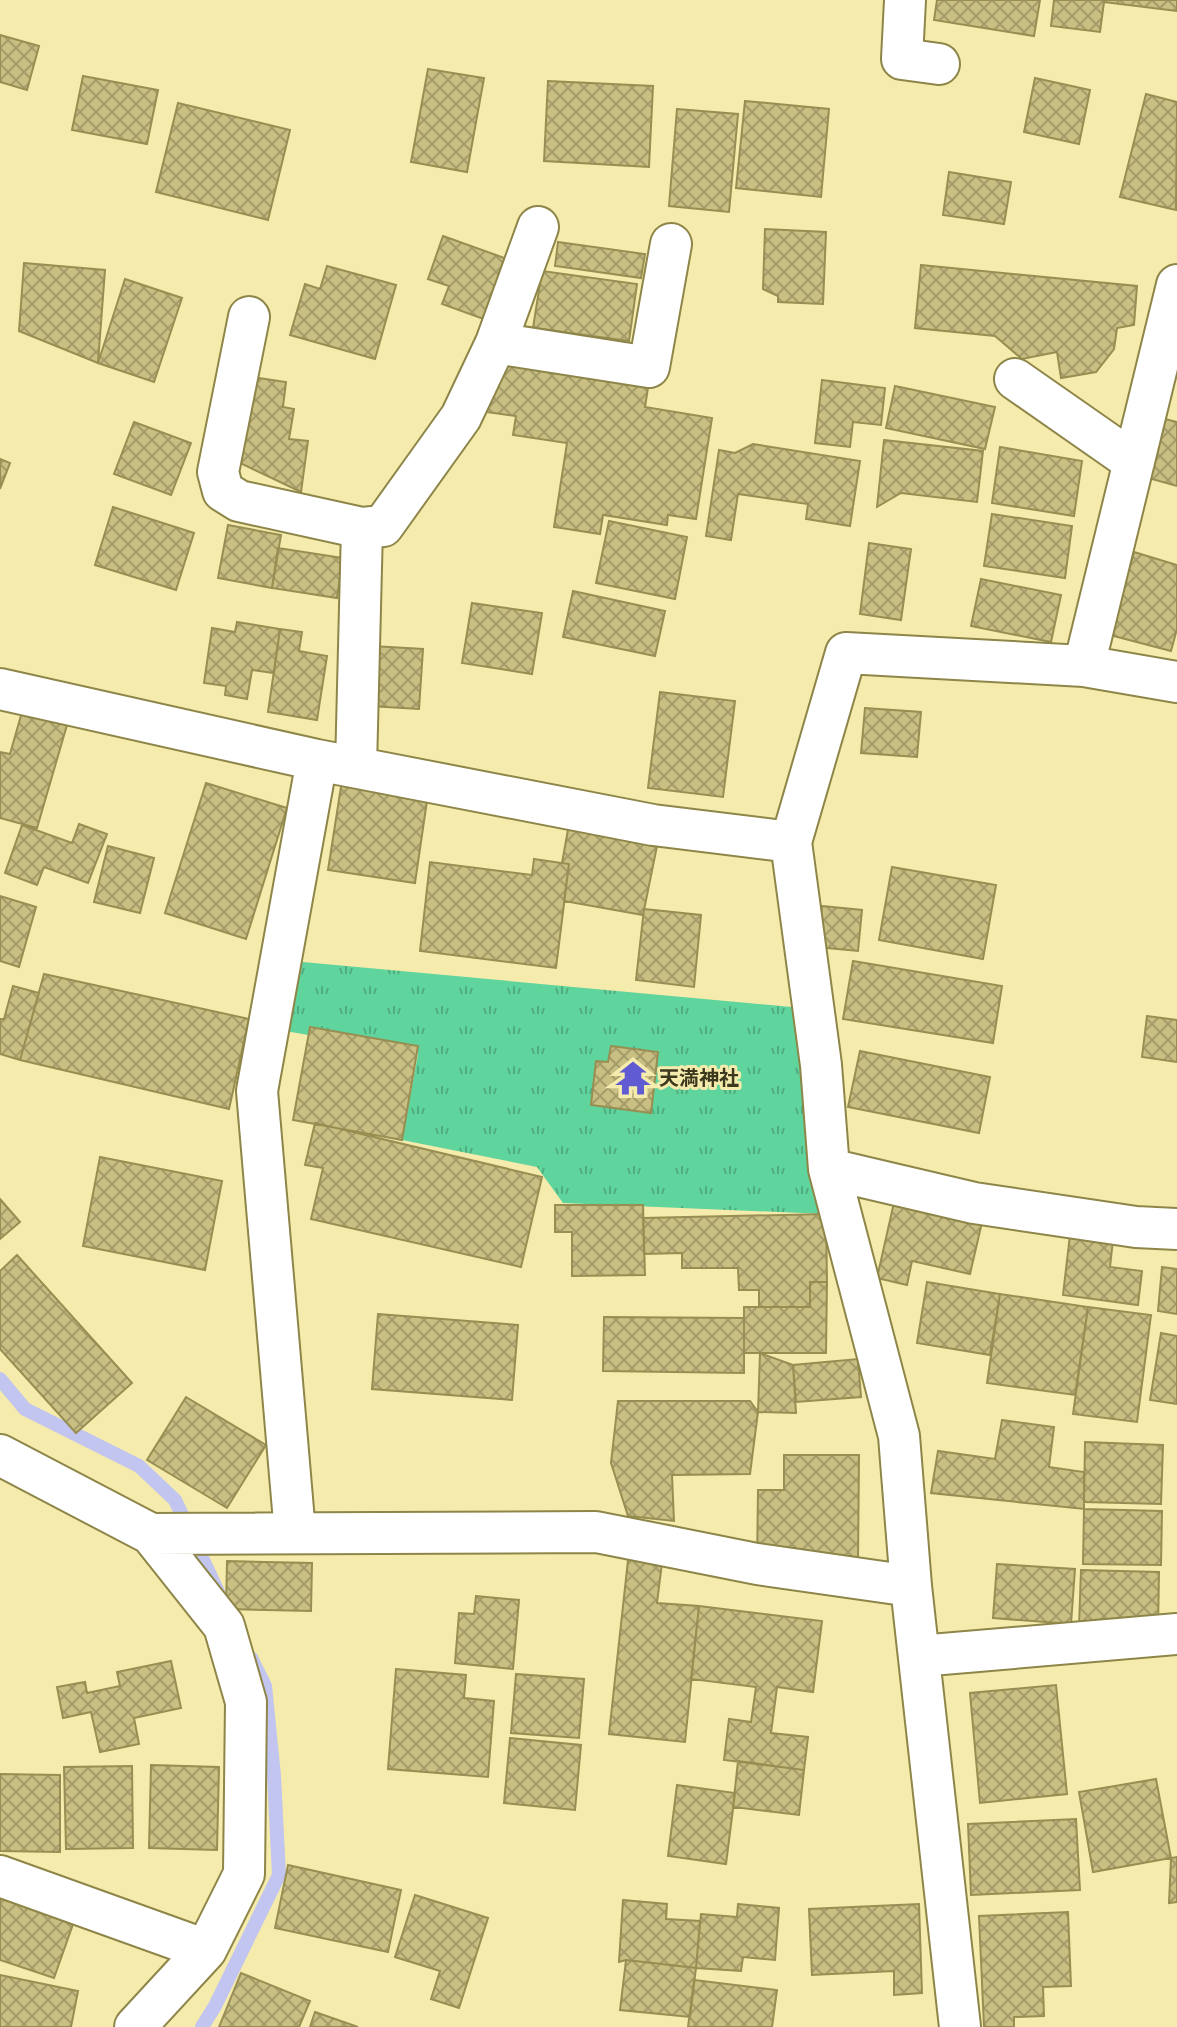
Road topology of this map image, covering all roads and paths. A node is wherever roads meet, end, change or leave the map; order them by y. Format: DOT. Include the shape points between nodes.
graph roads {
  1 [pos="905,0"];
  2 [pos="939,64"];
  3 [pos="538,227"];
  4 [pos="671,244"];
  5 [pos="1177,285"];
  6 [pos="249,317"];
  7 [pos="496,343"];
  8 [pos="1015,379"];
  9 [pos="1134,462"];
  10 [pos="362,528"];
  11 [pos="1084,666"];
  12 [pos="1177,682"];
  13 [pos="0,689"];
  14 [pos="317,760"];
  15 [pos="356,767"];
  16 [pos="791,842"];
  17 [pos="829,1169"];
  18 [pos="1177,1229"];
  19 [pos="0,1455"];
  20 [pos="295,1533"];
  21 [pos="151,1534"];
  22 [pos="911,1586"];
  23 [pos="1177,1634"];
  24 [pos="919,1656"];
  25 [pos="0,1876"];
  26 [pos="206,1950"];
  27 [pos="135,2027"];
  28 [pos="960,2027"];
  1 -- 2 [label="street" via="902,59"];
  3 -- 7 [label="street"];
  4 -- 7 [label="street" via="649,367"];
  5 -- 9 [label="street"];
  6 -- 10 [label="street" via="218,472 223,491 239,501"];
  7 -- 10 [label="street" via="461,417 383,526"];
  8 -- 9 [label="street"];
  9 -- 11 [label="street"];
  10 -- 15 [label="street"];
  11 -- 12 [label="street"];
  11 -- 16 [label="street" via="846,653"];
  13 -- 14 [label="street"];
  14 -- 15 [label="street"];
  14 -- 20 [label="street" via="257,1091"];
  15 -- 16 [label="street" via="653,825"];
  16 -- 17 [label="street" via="821,1065"];
  17 -- 18 [label="street" via="974,1203"];
  17 -- 22 [label="street" via="899,1436"];
  19 -- 21 [label="street"];
  20 -- 21 [label="street"];
  20 -- 22 [label="street" via="596,1532 757,1564"];
  21 -- 26 [label="street" via="224,1626 246,1702 244,1874"];
  22 -- 24 [label="street"];
  23 -- 24 [label="street"];
  24 -- 28 [label="street"];
  25 -- 26 [label="street"];
  26 -- 27 [label="street"];
}
